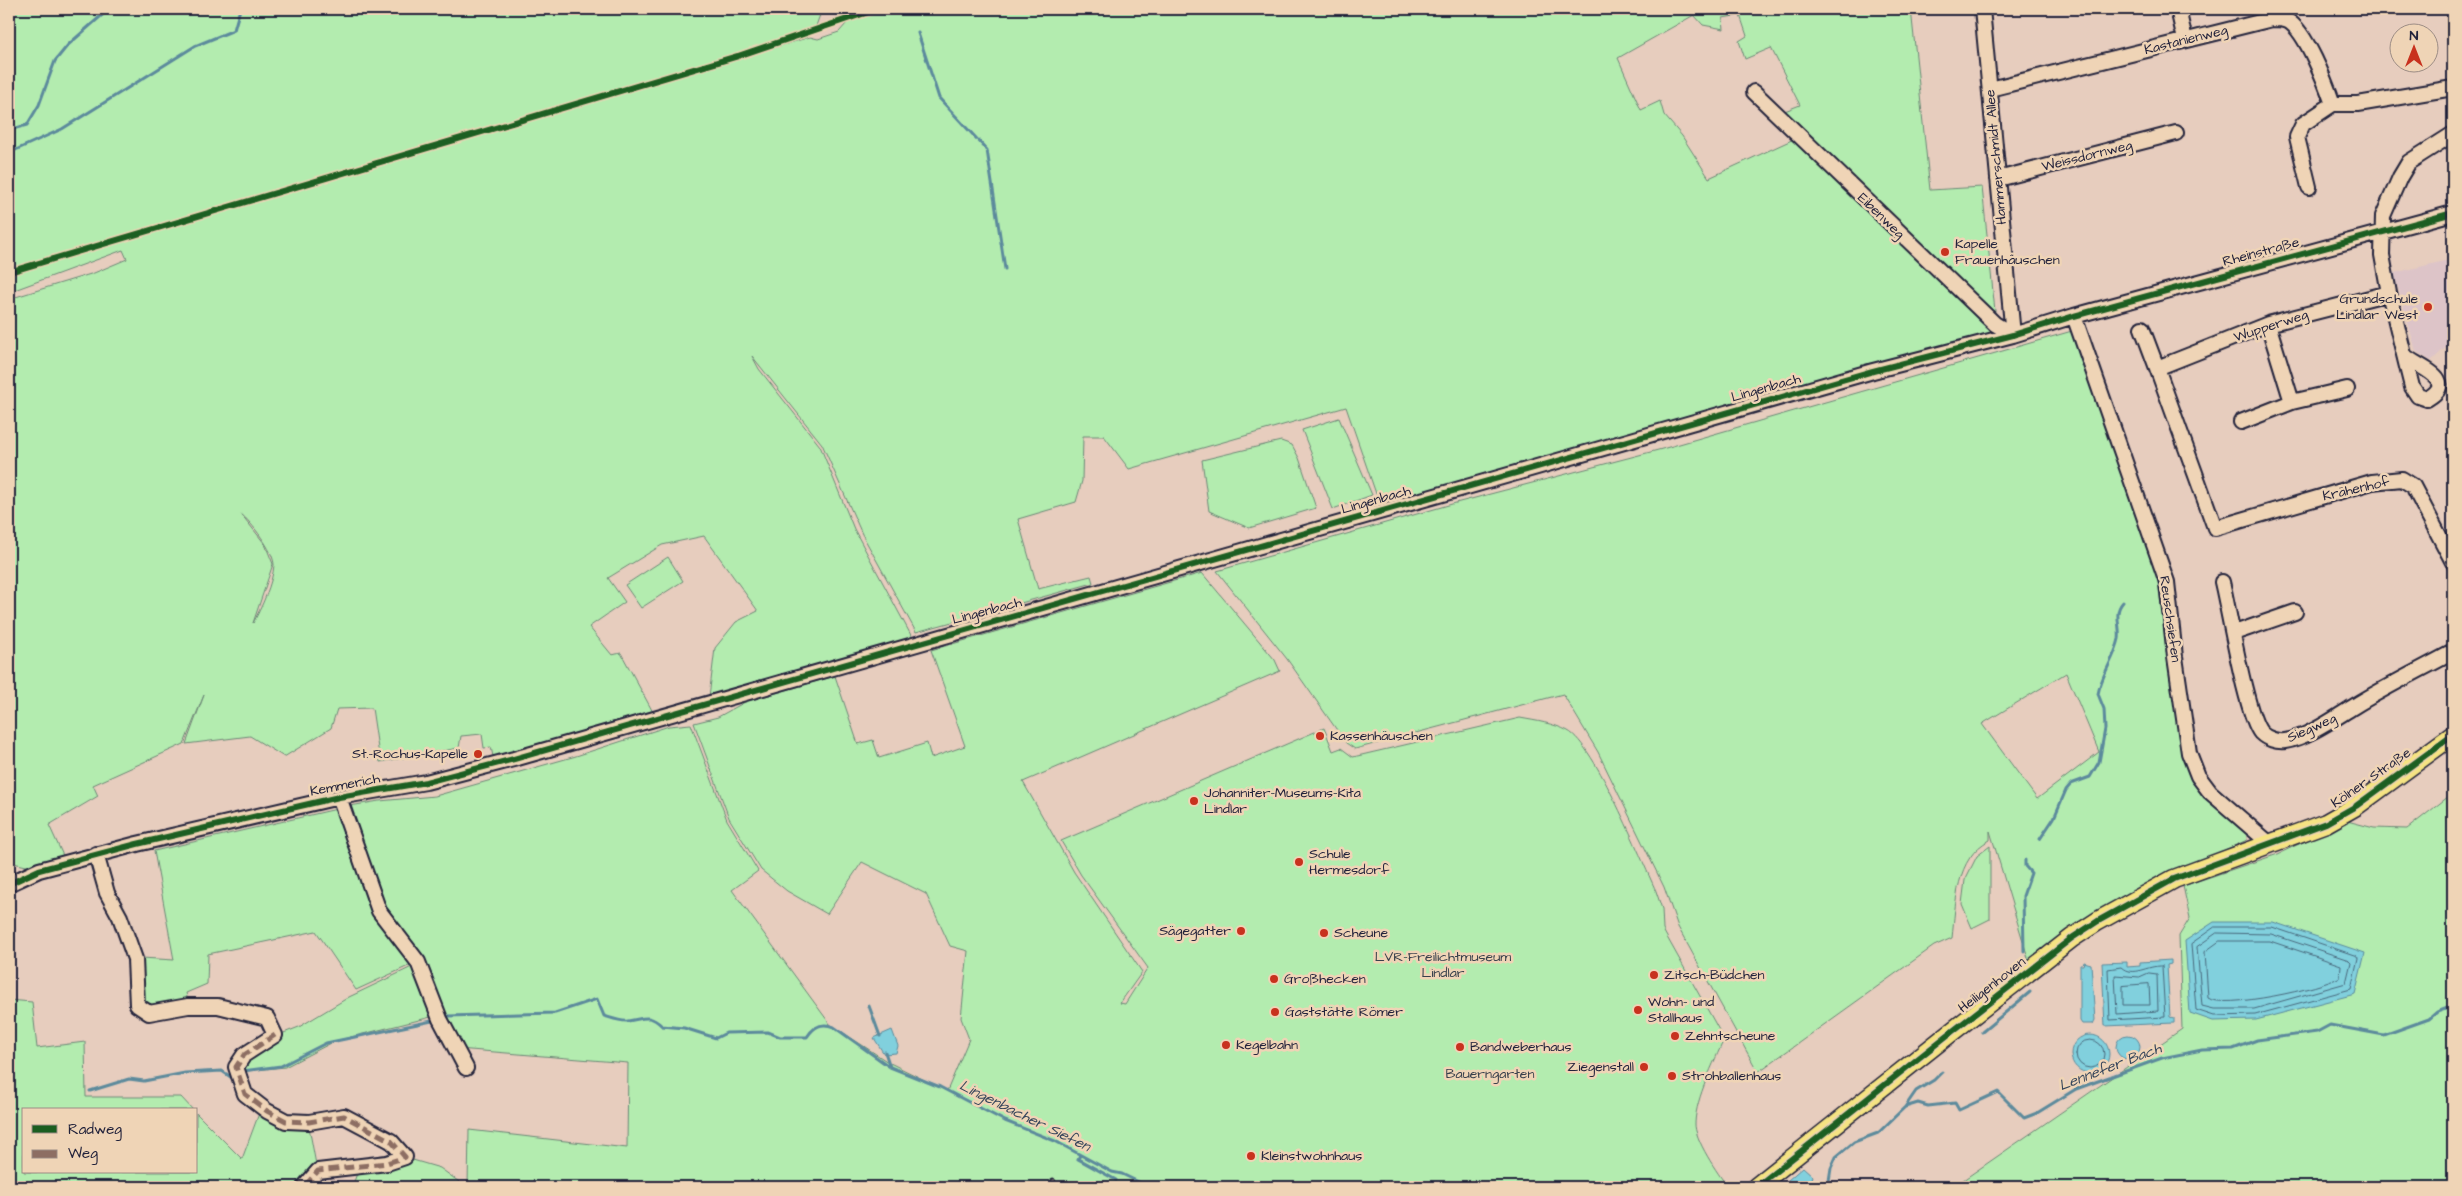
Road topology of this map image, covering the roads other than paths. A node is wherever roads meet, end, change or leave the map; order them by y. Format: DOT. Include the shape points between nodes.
graph roads {
  1 [pos="1982,9"];
  2 [pos="2178,9"];
  3 [pos="2185,40"];
  4 [pos="2453,88"];
  5 [pos="1990,89"];
  6 [pos="1754,92"];
  7 [pos="2333,104"];
  8 [pos="2176,133"];
  9 [pos="2453,134"];
  10 [pos="1998,179"];
  11 [pos="2309,187"];
  12 [pos="2453,213"];
  13 [pos="2383,232"];
  14 [pos="2388,292"];
  15 [pos="2074,316"];
  16 [pos="2268,324"];
  17 [pos="2142,328"];
  18 [pos="2013,336"];
  19 [pos="2404,355"];
  20 [pos="2156,368"];
  21 [pos="2348,388"];
  22 [pos="2292,402"];
  23 [pos="2240,422"];
  24 [pos="2453,562"];
  25 [pos="2222,582"];
  26 [pos="2295,612"];
  27 [pos="2234,632"];
  28 [pos="2453,652"];
  29 [pos="686,709"];
  30 [pos="2453,735"];
  31 [pos="339,797"];
  32 [pos="2269,843"];
  33 [pos="96,854"];
  34 [pos="9,884"];
  35 [pos="466,1068"];
  36 [pos="304,1187"];
  37 [pos="1756,1187"];
  1 -- 5 [label="street, Hammerschmidt Allee"];
  2 -- 3 [label="street"];
  3 -- 5 [label="street, Kastanienweg"];
  3 -- 7 [label="street, Kastanienweg" via="2272,19 2288,21 2311,53"];
  4 -- 7 [label="street" via="2358,104"];
  5 -- 10 [label="street, Hammerschmidt Allee"];
  6 -- 18 [label="street, Eibenweg" via="1995,324"];
  7 -- 11 [label="street" via="2303,124 2297,137"];
  8 -- 10 [label="street, Weissdornweg"];
  9 -- 13 [label="street" via="2409,162 2383,216"];
  10 -- 18 [label="street, Hammerschmidt Allee"];
  12 -- 13 [label="street, Rheinstraße"];
  13 -- 14 [label="street" via="2382,255"];
  13 -- 15 [label="street, Rheinstraße"];
  14 -- 16 [label="street, Wupperweg"];
  14 -- 19 [label="street"];
  15 -- 18 [label="street, Lingenbach"];
  15 -- 32 [label="street, Reuschsiefen" via="2167,582 2189,753 2198,776 2210,792"];
  16 -- 20 [label="street, Wupperweg"];
  16 -- 22 [label="street"];
  17 -- 20 [label="street"];
  18 -- 29 [label="street, Lingenbach" via="1873,371"];
  20 -- 24 [label="street, Krähenhof" via="2215,528 2372,482 2402,479 2413,486"];
  21 -- 22 [label="street"];
  22 -- 23 [label="street"];
  25 -- 27 [label="street, Siegweg"];
  26 -- 27 [label="street"];
  27 -- 28 [label="street, Siegweg" via="2238,661 2255,724 2262,734 2273,740 2296,738"];
  29 -- 31 [label="street, Kemmerich" via="426,782"];
  30 -- 32 [label="main road, Kölner Straße" via="2346,813"];
  31 -- 33 [label="street, Kemmerich"];
  31 -- 35 [label="street" via="379,911 418,962 440,1019"];
  32 -- 37 [label="main road, Heiligenhoven" via="2174,879 2072,938"];
  33 -- 34 [label="street, Kemmerich" via="38,870"];
  33 -- 36 [label="street" via="106,893 120,916 135,959 137,1005 149,1013 188,1006 218,1006 267,1018 275,1035 244,1055 236,1067 244,1094 286,1121 309,1122 344,1116 391,1140 405,1157 387,1163 318,1172"];
}
